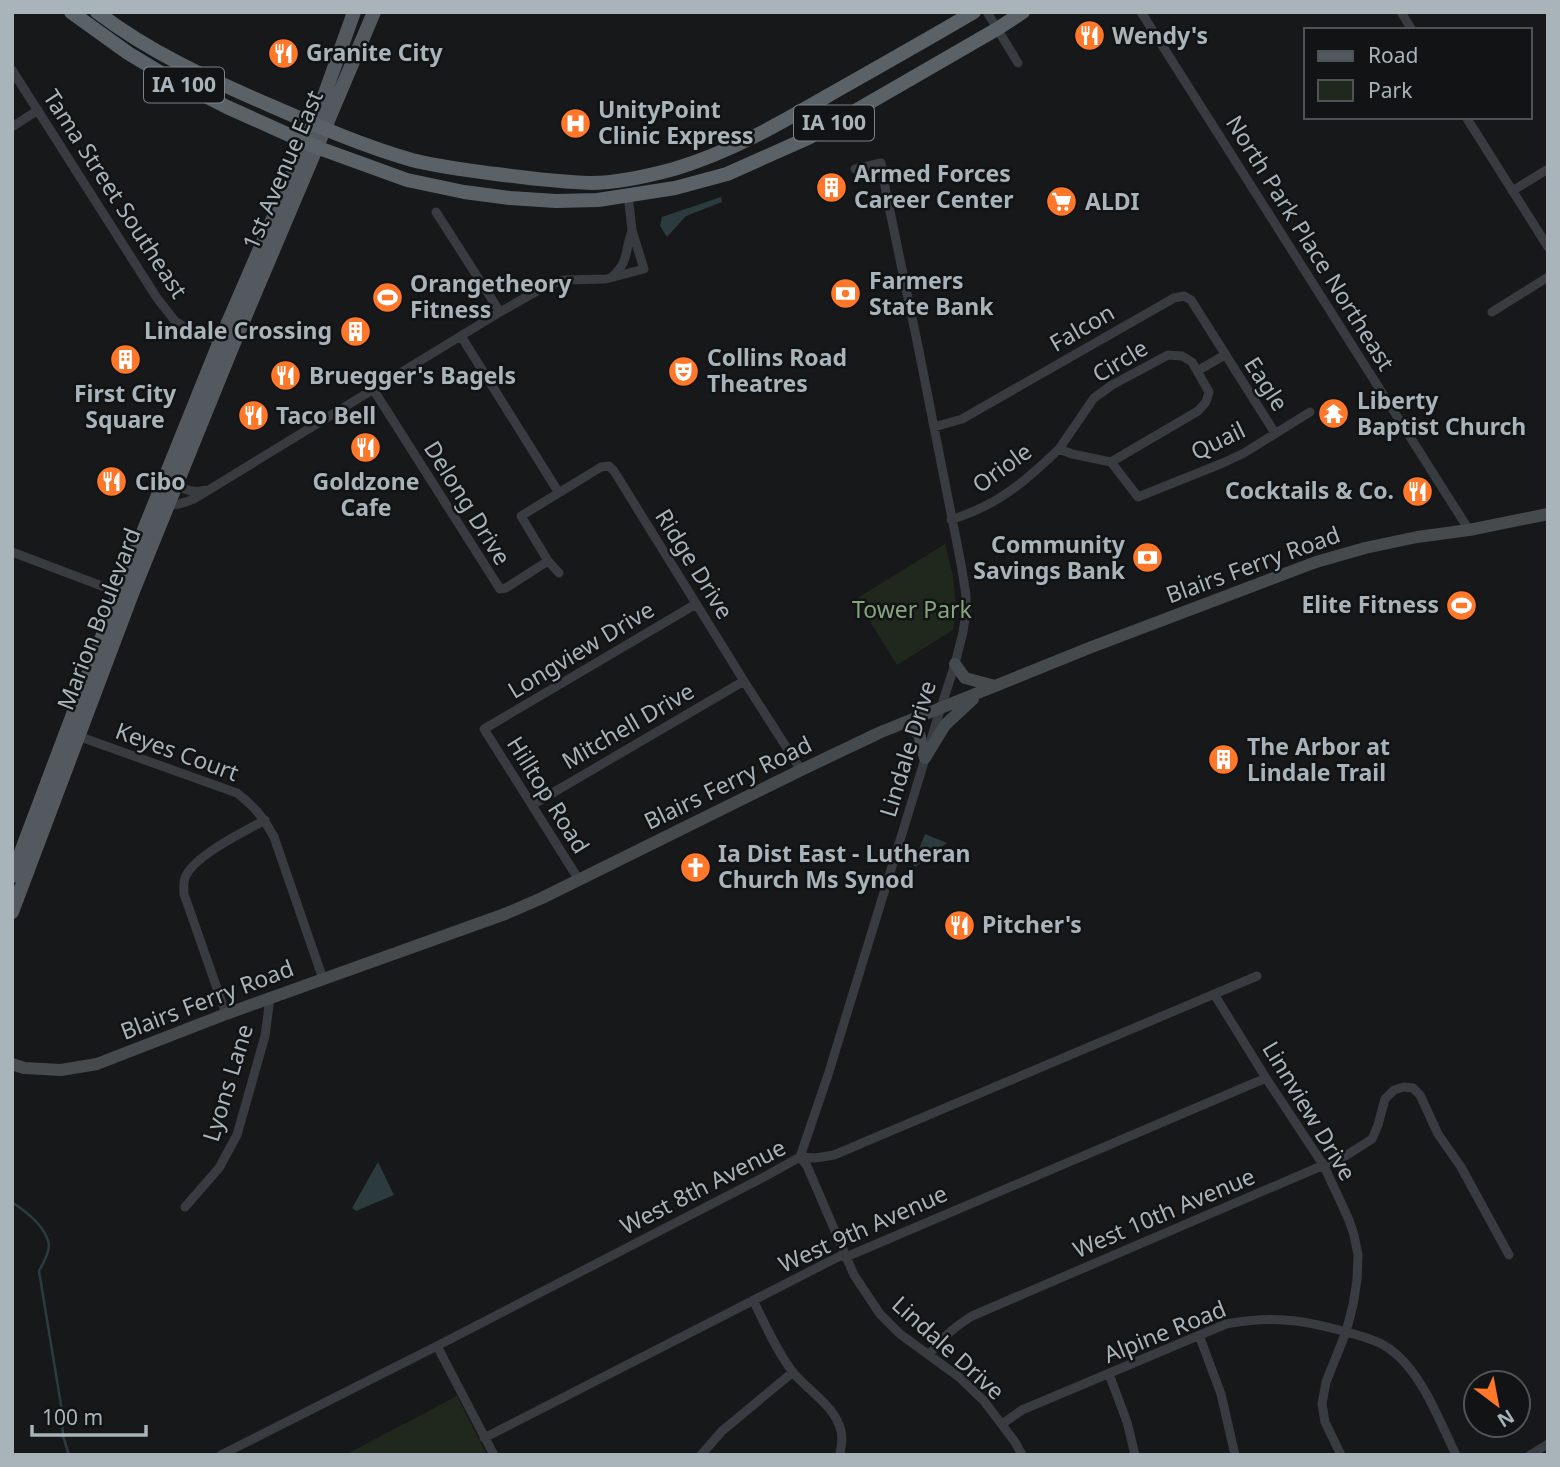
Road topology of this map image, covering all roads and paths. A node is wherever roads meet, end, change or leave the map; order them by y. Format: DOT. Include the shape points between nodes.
graph roads {
  1 [pos="71,12"];
  2 [pos="97,12"];
  3 [pos="354,12"];
  4 [pos="374,12"];
  5 [pos="974,12"];
  6 [pos="987,12"];
  7 [pos="1023,12"];
  8 [pos="1141,12"];
  9 [pos="1401,12"];
  10 [pos="1411,28"];
  11 [pos="997,29"];
  12 [pos="1018,63"];
  13 [pos="12,70"];
  14 [pos="38,110"];
  15 [pos="1467,119"];
  16 [pos="319,126"];
  17 [pos="12,127"];
  18 [pos="311,145"];
  19 [pos="855,169"];
  20 [pos="1548,169"];
  21 [pos="1512,191"];
  22 [pos="628,195"];
  23 [pos="436,212"];
  24 [pos="632,230"];
  25 [pos="1548,247"];
  26 [pos="1548,277"];
  27 [pos="611,278"];
  28 [pos="500,312"];
  29 [pos="1492,312"];
  30 [pos="461,336"];
  31 [pos="227,343"];
  32 [pos="1225,355"];
  33 [pos="1198,371"];
  34 [pos="373,390"];
  35 [pos="1310,412"];
  36 [pos="934,427"];
  37 [pos="1275,433"];
  38 [pos="1059,449"];
  39 [pos="1111,462"];
  40 [pos="177,484"];
  41 [pos="214,487"];
  42 [pos="559,494"];
  43 [pos="162,503"];
  44 [pos="1548,514"];
  45 [pos="951,520"];
  46 [pos="1466,530"];
  47 [pos="12,552"];
  48 [pos="548,561"];
  49 [pos="559,573"];
  50 [pos="125,595"];
  51 [pos="696,604"];
  52 [pos="956,664"];
  53 [pos="744,681"];
  54 [pos="989,688"];
  55 [pos="941,708"];
  56 [pos="903,723"];
  57 [pos="484,729"];
  58 [pos="72,734"];
  59 [pos="925,758"];
  60 [pos="801,770"];
  61 [pos="532,805"];
  62 [pos="265,820"];
  63 [pos="12,876"];
  64 [pos="579,880"];
  65 [pos="12,912"];
  66 [pos="1257,976"];
  67 [pos="323,979"];
  68 [pos="1214,994"];
  69 [pos="270,998"];
  70 [pos="226,1014"];
  71 [pos="12,1064"];
  72 [pos="1266,1078"];
  73 [pos="800,1157"];
  74 [pos="1324,1166"];
  75 [pos="185,1207"];
  76 [pos="1509,1255"];
  77 [pos="846,1257"];
  78 [pos="753,1300"];
  79 [pos="1346,1332"];
  80 [pos="1199,1335"];
  81 [pos="437,1346"];
  82 [pos="929,1355"];
  83 [pos="793,1372"];
  84 [pos="1109,1374"];
  85 [pos="1002,1424"];
  86 [pos="484,1438"];
  87 [pos="1548,1444"];
  88 [pos="221,1455"];
  89 [pos="494,1455"];
  90 [pos="701,1455"];
  91 [pos="840,1455"];
  92 [pos="1021,1455"];
  93 [pos="1135,1455"];
  94 [pos="1235,1455"];
  95 [pos="1341,1455"];
  96 [pos="1456,1455"];
  97 [pos="1530,1455"];
  1 -- 18 [label="highway, IA 100" via="166,76"];
  2 -- 16 [label="highway, IA 100" via="166,58"];
  3 -- 16 [label="main road, 1st Avenue East"];
  4 -- 16 [label="main road, 1st Avenue East"];
  5 -- 16 [label="highway, IA 100" via="772,128 674,169 627,180 560,181 465,170 413,160"];
  6 -- 11 [label="street"];
  7 -- 11 [label="highway, IA 100"];
  8 -- 46 [label="street, North Park Place Northeast"];
  9 -- 10 [label="street"];
  11 -- 12 [label="street"];
  11 -- 22 [label="highway, IA 100" via="810,137 727,174"];
  13 -- 14 [label="street, Tama Street Southeast"];
  14 -- 17 [label="street"];
  14 -- 31 [label="street, Tama Street Southeast" via="175,321"];
  15 -- 21 [label="street"];
  16 -- 18 [label="main road, 1st Avenue East"];
  18 -- 22 [label="highway, IA 100" via="407,180 464,192 556,201"];
  18 -- 31 [label="main road, 1st Avenue East"];
  19 -- 36 [label="street, Lindale Drive" via="881,163"];
  20 -- 21 [label="street"];
  21 -- 25 [label="street"];
  22 -- 24 [label="street"];
  23 -- 28 [label="street"];
  24 -- 27 [label="street" via="623,267"];
  24 -- 27 [label="street" via="644,269"];
  26 -- 29 [label="street"];
  27 -- 28 [label="street" via="563,280"];
  28 -- 30 [label="street"];
  30 -- 34 [label="street"];
  30 -- 42 [label="street"];
  31 -- 40 [label="main road, Marion Boulevard"];
  31 -- 43 [label="main road, Marion Boulevard"];
  32 -- 33 [label="street"];
  32 -- 36 [label="street, Falcon" via="1191,299 1174,298 961,419"];
  32 -- 37 [label="street, Eagle"];
  33 -- 38 [label="street, Circle" via="1182,356 1168,355 1142,368 1094,398"];
  33 -- 39 [label="street" via="1209,393 1198,411"];
  34 -- 41 [label="street"];
  34 -- 48 [label="street, Delong Drive" via="500,589"];
  35 -- 37 [label="street, Quail"];
  36 -- 45 [label="street, Lindale Drive"];
  37 -- 39 [label="street, Quail" via="1223,463 1138,497"];
  38 -- 39 [label="street, Oriole"];
  38 -- 45 [label="street, Oriole" via="1005,495"];
  40 -- 41 [label="street" via="195,492"];
  40 -- 43 [label="main road, Marion Boulevard"];
  41 -- 43 [label="street" via="184,503"];
  42 -- 48 [label="street, Ridge Drive" via="521,516"];
  42 -- 51 [label="street, Ridge Drive" via="609,466"];
  43 -- 50 [label="main road, Marion Boulevard"];
  44 -- 46 [label="main road, Blairs Ferry Road"];
  45 -- 52 [label="street, Lindale Drive" via="966,595"];
  46 -- 54 [label="main road, Blairs Ferry Road" via="1316,562"];
  47 -- 50 [label="street"];
  48 -- 49 [label="street"];
  50 -- 58 [label="main road, Marion Boulevard"];
  51 -- 53 [label="street, Ridge Drive"];
  51 -- 57 [label="street, Longview Drive"];
  52 -- 54 [label="main road" via="965,678"];
  52 -- 55 [label="street, Lindale Drive"];
  53 -- 60 [label="street, Ridge Drive"];
  53 -- 61 [label="street, Mitchell Drive"];
  54 -- 55 [label="main road, Blairs Ferry Road"];
  54 -- 59 [label="main road" via="945,725"];
  55 -- 56 [label="main road, Blairs Ferry Road"];
  55 -- 59 [label="street, Lindale Drive"];
  56 -- 59 [label="main road" via="919,734"];
  56 -- 60 [label="main road, Blairs Ferry Road"];
  57 -- 61 [label="street, Hilltop Road"];
  58 -- 62 [label="street, Keyes Court" via="237,793"];
  58 -- 63 [label="main road, Marion Boulevard"];
  58 -- 65 [label="main road, Marion Boulevard"];
  59 -- 73 [label="street, Lindale Drive"];
  60 -- 64 [label="main road, Blairs Ferry Road"];
  61 -- 64 [label="street, Hilltop Road"];
  62 -- 67 [label="street, Keyes Court"];
  62 -- 70 [label="street" via="202,857 184,879 184,894"];
  64 -- 67 [label="main road, Blairs Ferry Road" via="505,914"];
  66 -- 68 [label="street, West 8th Avenue"];
  67 -- 69 [label="main road, Blairs Ferry Road"];
  68 -- 72 [label="street, Linnview Drive"];
  68 -- 73 [label="street, West 8th Avenue" via="834,1155"];
  69 -- 70 [label="main road, Blairs Ferry Road"];
  69 -- 75 [label="street, Lyons Lane" via="265,1036 237,1135 219,1168"];
  70 -- 71 [label="main road, Blairs Ferry Road" via="97,1064 61,1070"];
  72 -- 74 [label="street, Linnview Drive"];
  72 -- 77 [label="street, West 9th Avenue"];
  73 -- 77 [label="street, Lindale Drive"];
  73 -- 81 [label="street, West 8th Avenue"];
  74 -- 76 [label="street, West 10th Avenue" via="1372,1139 1385,1099 1394,1090 1413,1088"];
  74 -- 79 [label="street, Linnview Drive" via="1349,1220 1358,1255"];
  74 -- 82 [label="street, West 10th Avenue" via="972,1316 953,1328"];
  77 -- 78 [label="street, West 9th Avenue"];
  77 -- 82 [label="street, Lindale Drive" via="880,1314"];
  78 -- 83 [label="street"];
  78 -- 86 [label="street, West 9th Avenue"];
  79 -- 80 [label="street, Alpine Road" via="1286,1319 1226,1324"];
  79 -- 95 [label="street, Linnview Drive" via="1322,1404"];
  79 -- 96 [label="street, Alpine Road" via="1372,1338 1410,1369"];
  80 -- 84 [label="street, Alpine Road"];
  80 -- 94 [label="street" via="1222,1394"];
  81 -- 86 [label="street"];
  81 -- 88 [label="street, West 8th Avenue"];
  82 -- 85 [label="street, Lindale Drive" via="959,1377"];
  83 -- 90 [label="street" via="722,1431"];
  83 -- 91 [label="street" via="838,1420"];
  84 -- 85 [label="street, Alpine Road" via="1023,1410"];
  84 -- 93 [label="street"];
  85 -- 92 [label="street, Lindale Drive"];
  86 -- 89 [label="street"];
  87 -- 97 [label="street"];
}
